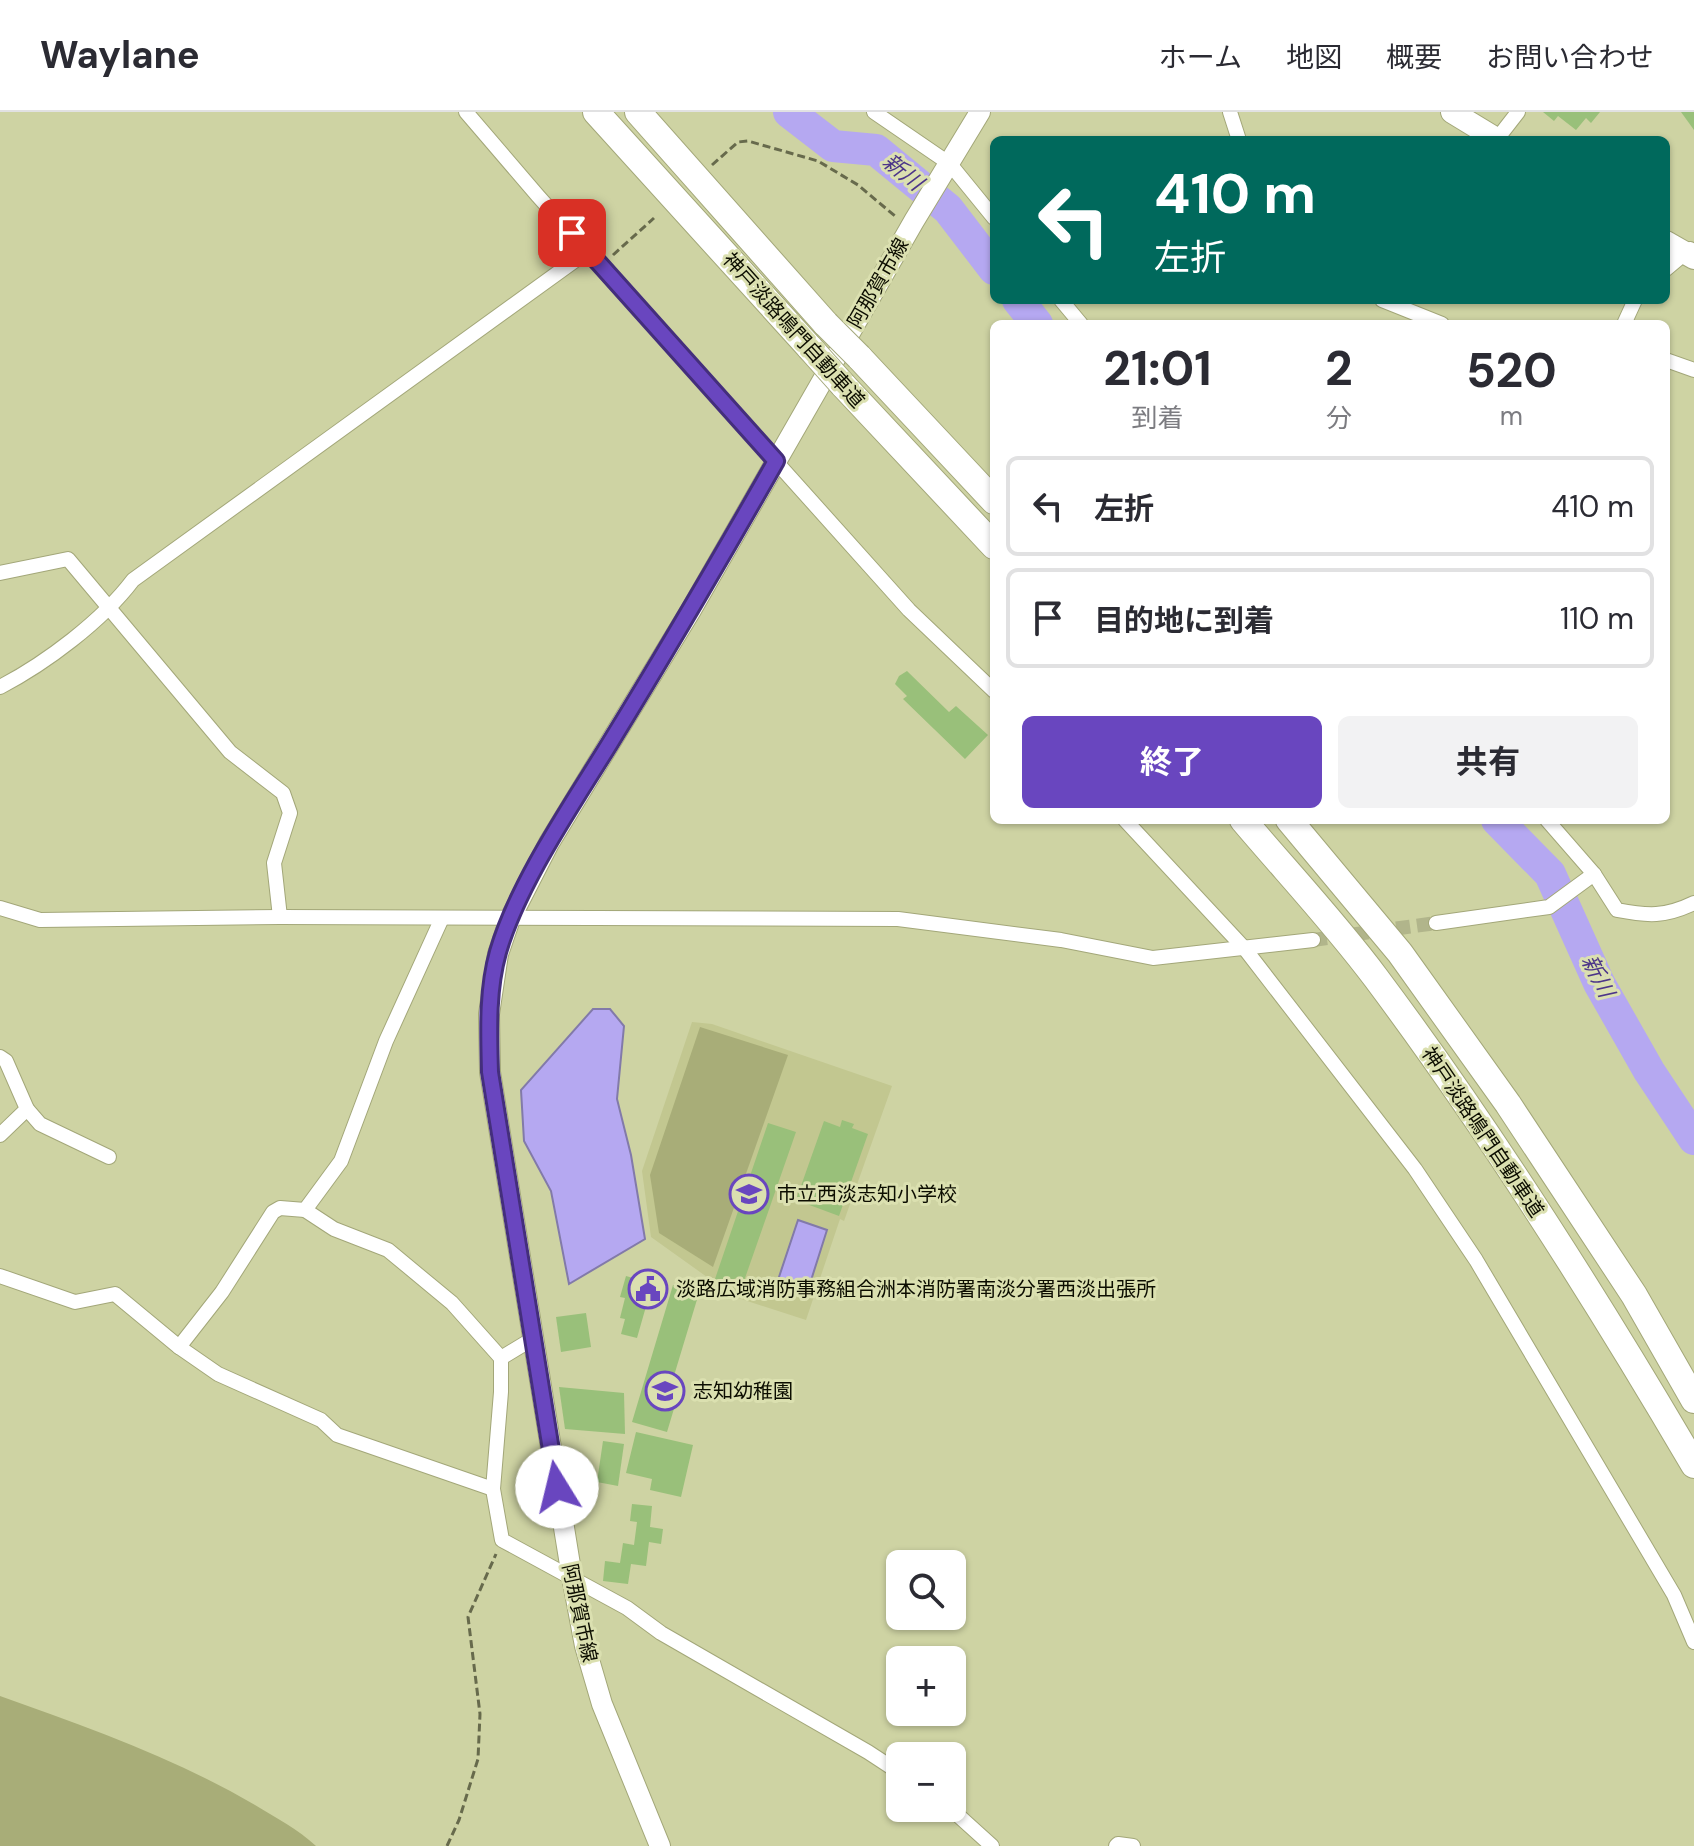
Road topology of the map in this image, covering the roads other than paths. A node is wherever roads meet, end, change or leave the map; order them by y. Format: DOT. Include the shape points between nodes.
graph roads {
  1 [pos="466,112"];
  2 [pos="596,112"];
  3 [pos="638,112"];
  4 [pos="874,112"];
  5 [pos="980,112"];
  6 [pos="1230,112"];
  7 [pos="1452,112"];
  8 [pos="1518,112"];
  9 [pos="1238,136"];
  10 [pos="1491,136"];
  11 [pos="1500,136"];
  12 [pos="945,171"];
  13 [pos="990,214"];
  14 [pos="1685,250"];
  15 [pos="588,251"];
  16 [pos="1670,265"];
  17 [pos="1064,304"];
  18 [pos="1392,304"];
  19 [pos="1078,320"];
  20 [pos="1432,320"];
  21 [pos="1670,361"];
  22 [pos="1694,370"];
  23 [pos="776,461"];
  24 [pos="990,497"];
  25 [pos="990,542"];
  26 [pos="0,573"];
  27 [pos="112,608"];
  28 [pos="0,687"];
  29 [pos="990,687"];
  30 [pos="1129,824"];
  31 [pos="1246,824"];
  32 [pos="1292,824"];
  33 [pos="1550,824"];
  34 [pos="1594,874"];
  35 [pos="1694,903"];
  36 [pos="0,908"];
  37 [pos="280,917"];
  38 [pos="442,918"];
  39 [pos="510,919"];
  40 [pos="1436,923"];
  41 [pos="1313,940"];
  42 [pos="1245,949"];
  43 [pos="0,1057"];
  44 [pos="27,1109"];
  45 [pos="0,1135"];
  46 [pos="109,1157"];
  47 [pos="305,1210"];
  48 [pos="0,1276"];
  49 [pos="534,1338"];
  50 [pos="179,1347"];
  51 [pos="501,1358"];
  52 [pos="1694,1400"];
  53 [pos="1694,1465"];
  54 [pos="493,1489"];
  55 [pos="572,1577"];
  56 [pos="1694,1642"];
  57 [pos="886,1764"];
  58 [pos="965,1822"];
  59 [pos="660,1846"];
  60 [pos="992,1846"];
  61 [pos="1116,1846"];
  62 [pos="1133,1846"];
  1 -- 15 [label="street"];
  2 -- 25 [label="highway, 神戸淡路鳴門自動車道, bridge"];
  3 -- 24 [label="highway, 神戸淡路鳴門自動車道, bridge" via="826,324"];
  4 -- 12 [label="street"];
  5 -- 12 [label="main road, 阿那賀市線"];
  6 -- 9 [label="street"];
  7 -- 10 [label="main road"];
  8 -- 11 [label="street"];
  12 -- 13 [label="street"];
  12 -- 23 [label="main road, 阿那賀市線"];
  14 -- 16 [label="street"];
  15 -- 23 [label="street"];
  15 -- 27 [label="street" via="133,580"];
  17 -- 19 [label="street"];
  18 -- 20 [label="street"];
  21 -- 22 [label="street"];
  23 -- 29 [label="street" via="909,610"];
  23 -- 39 [label="main road, 阿那賀市線" via="549,843"];
  26 -- 27 [label="street" via="68,559"];
  27 -- 28 [label="street"];
  27 -- 37 [label="street" via="230,752 283,793 290,813 274,863"];
  30 -- 42 [label="street"];
  31 -- 53 [label="highway, 神戸淡路鳴門自動車道" via="1374,976 1481,1124 1606,1316"];
  32 -- 52 [label="highway, 神戸淡路鳴門自動車道" via="1400,953 1508,1104 1634,1295"];
  33 -- 34 [label="street"];
  34 -- 35 [label="street" via="1617,910 1648,916"];
  34 -- 40 [label="street" via="1549,907"];
  36 -- 37 [label="street" via="40,920"];
  37 -- 38 [label="street"];
  38 -- 39 [label="street"];
  38 -- 47 [label="street" via="386,1041 341,1161"];
  39 -- 42 [label="street" via="898,919 1153,958"];
  39 -- 49 [label="main road, 阿那賀市線" via="498,954 489,1014 490,1072"];
  41 -- 42 [label="street"];
  42 -- 56 [label="street" via="1415,1169 1476,1260 1674,1595"];
  43 -- 44 [label="street"];
  44 -- 45 [label="street"];
  44 -- 46 [label="street" via="40,1124"];
  47 -- 50 [label="street" via="273,1212"];
  47 -- 51 [label="street" via="334,1229 388,1250 452,1303"];
  48 -- 50 [label="street" via="75,1302 115,1294"];
  49 -- 51 [label="street"];
  49 -- 55 [label="main road, 阿那賀市線"];
  50 -- 54 [label="street" via="218,1374 321,1420 337,1435"];
  51 -- 54 [label="street"];
  54 -- 55 [label="street" via="502,1540"];
  55 -- 57 [label="street"];
  55 -- 59 [label="main road, 阿那賀市線" via="602,1704"];
  58 -- 60 [label="street"];
  61 -- 62 [label="street"];
}
